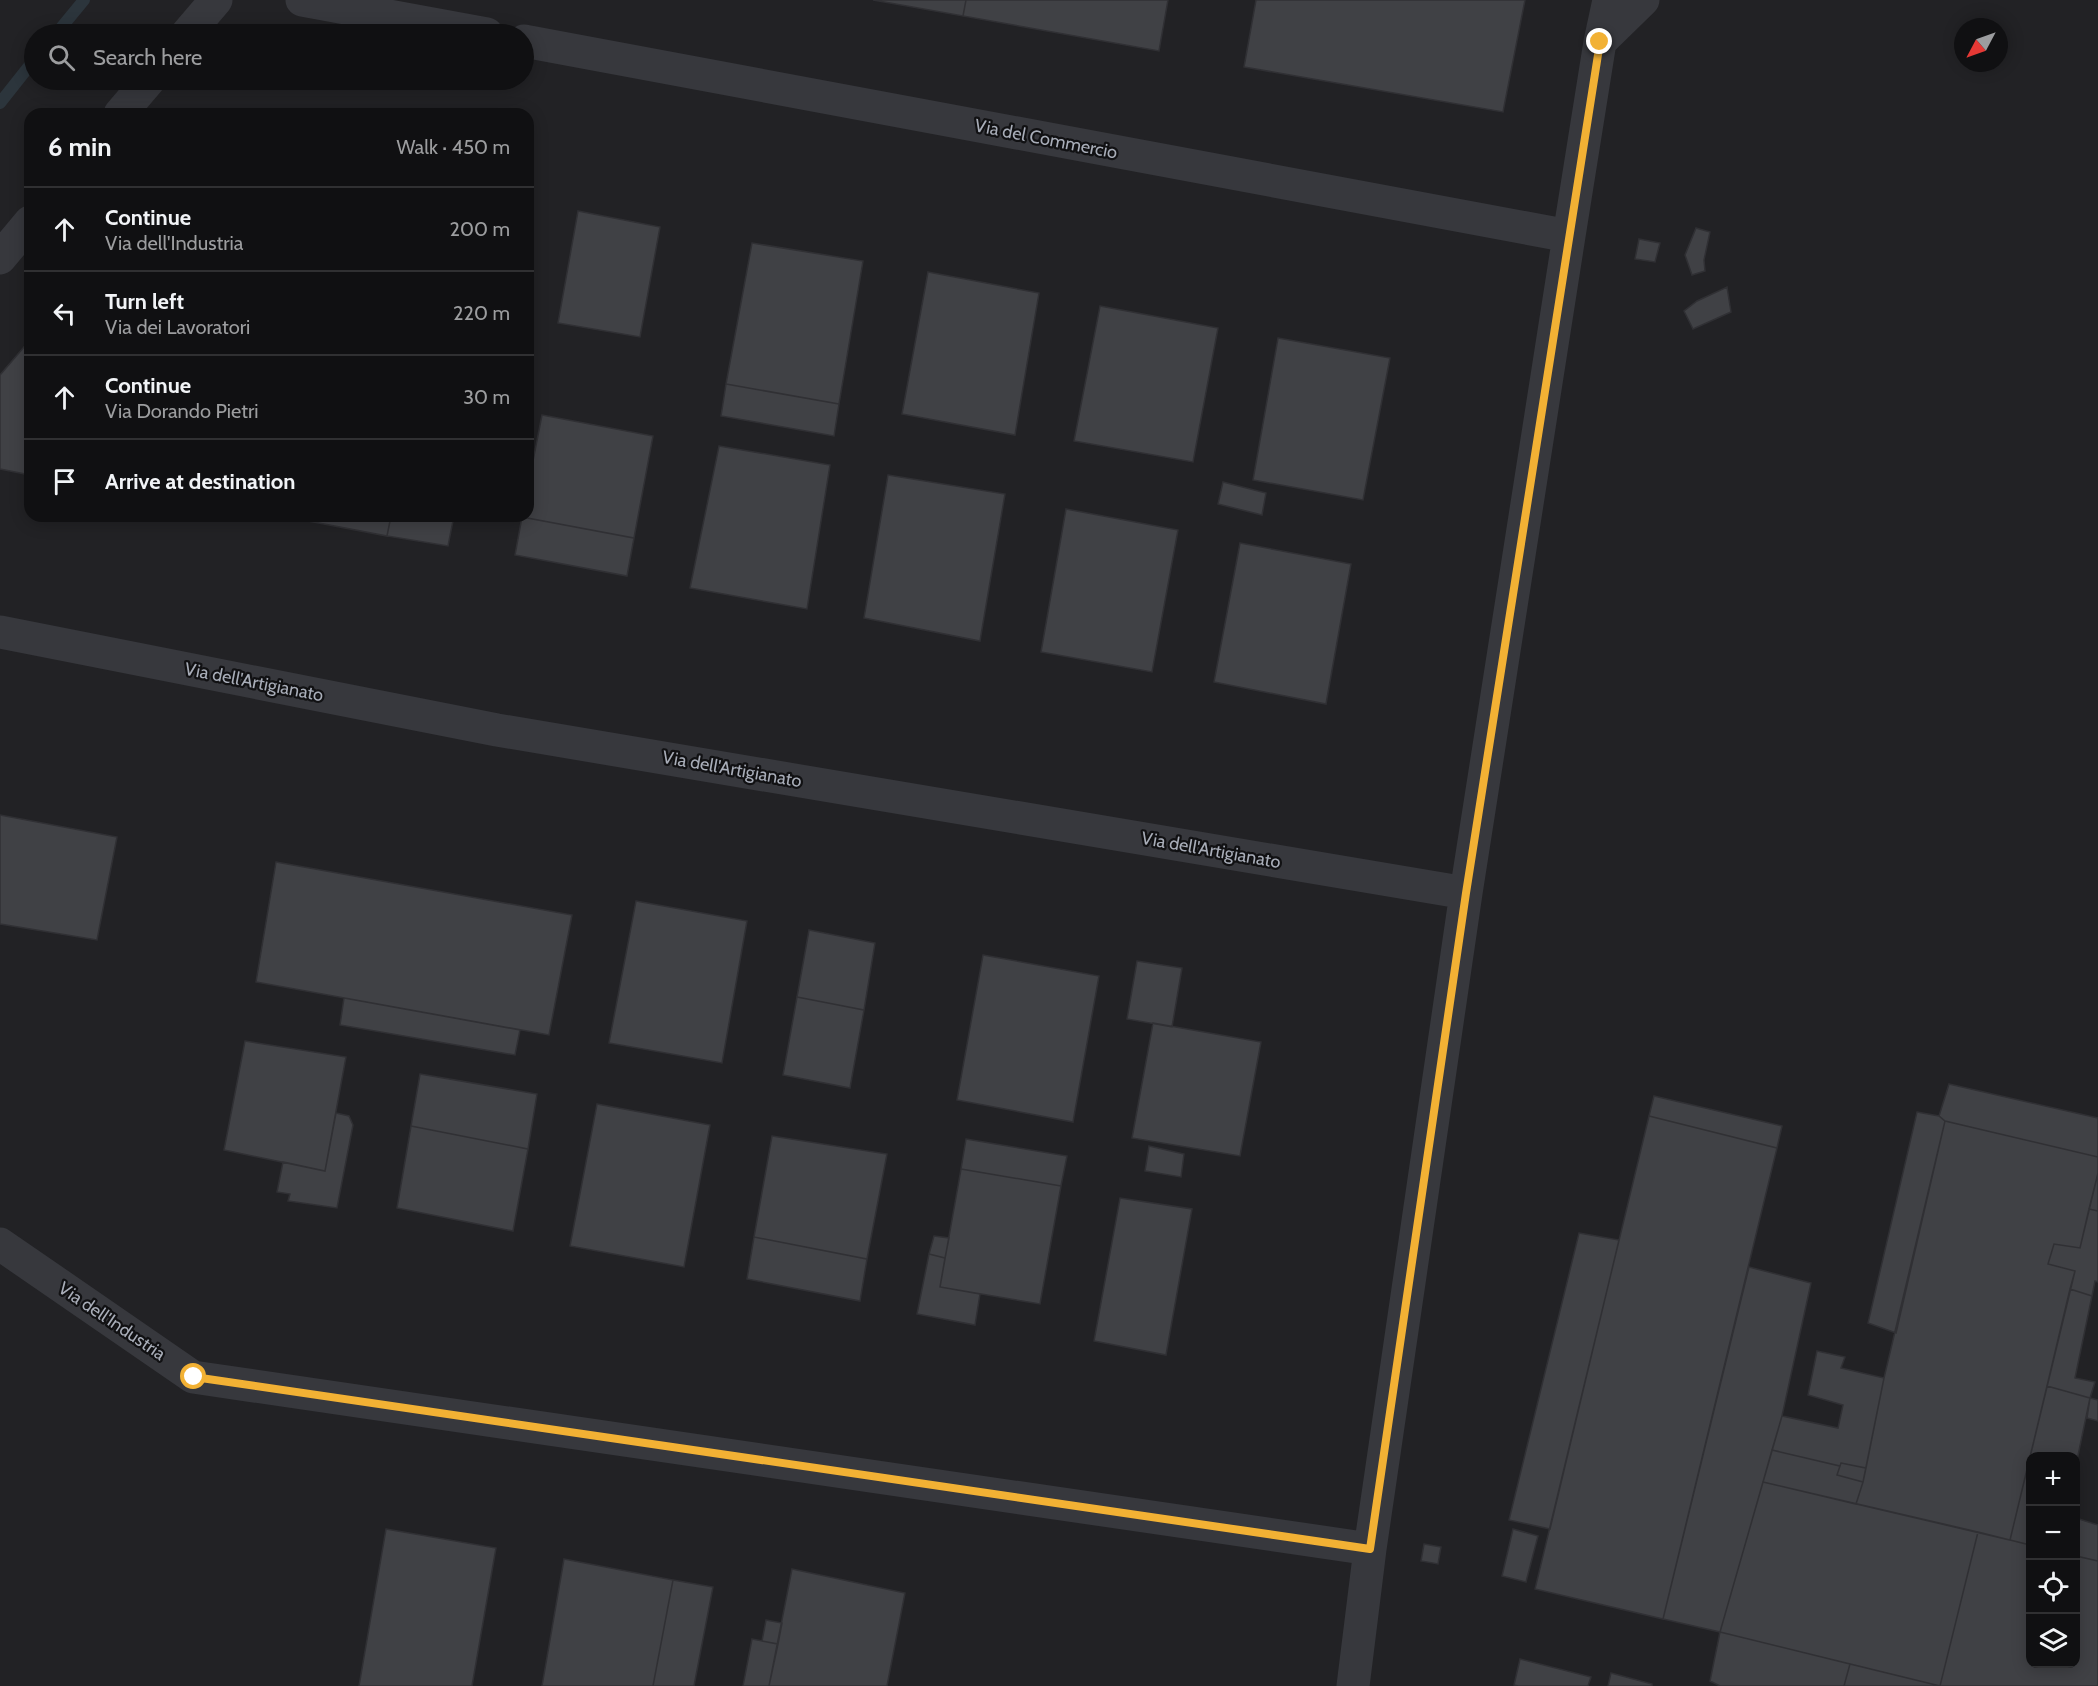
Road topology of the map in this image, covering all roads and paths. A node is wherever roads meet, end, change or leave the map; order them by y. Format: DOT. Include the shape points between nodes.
graph roads {
  1 [pos="216,0"];
  2 [pos="302,0"];
  3 [pos="1609,0"];
  4 [pos="1643,0"];
  5 [pos="196,24"];
  6 [pos="433,24"];
  7 [pos="1600,42"];
  8 [pos="534,43"];
  9 [pos="140,90"];
  10 [pos="125,108"];
  11 [pos="24,229"];
  12 [pos="1569,236"];
  13 [pos="0,258"];
  14 [pos="0,632"];
  15 [pos="1466,893"];
  16 [pos="0,1244"];
  17 [pos="1370,1549"];
  18 [pos="1353,1686"];
  1 -- 5 [label="street"];
  2 -- 6 [label="street"];
  3 -- 7 [label="street"];
  4 -- 7 [label="street"];
  7 -- 12 [label="street"];
  8 -- 12 [label="street, Via del Commercio"];
  9 -- 10 [label="street"];
  11 -- 13 [label="street"];
  12 -- 15 [label="street"];
  14 -- 15 [label="street, Via dell'Artigianato" via="497,730"];
  15 -- 17 [label="street"];
  16 -- 17 [label="street, Via dell'Industria" via="194,1377"];
  17 -- 18 [label="street"];
}
